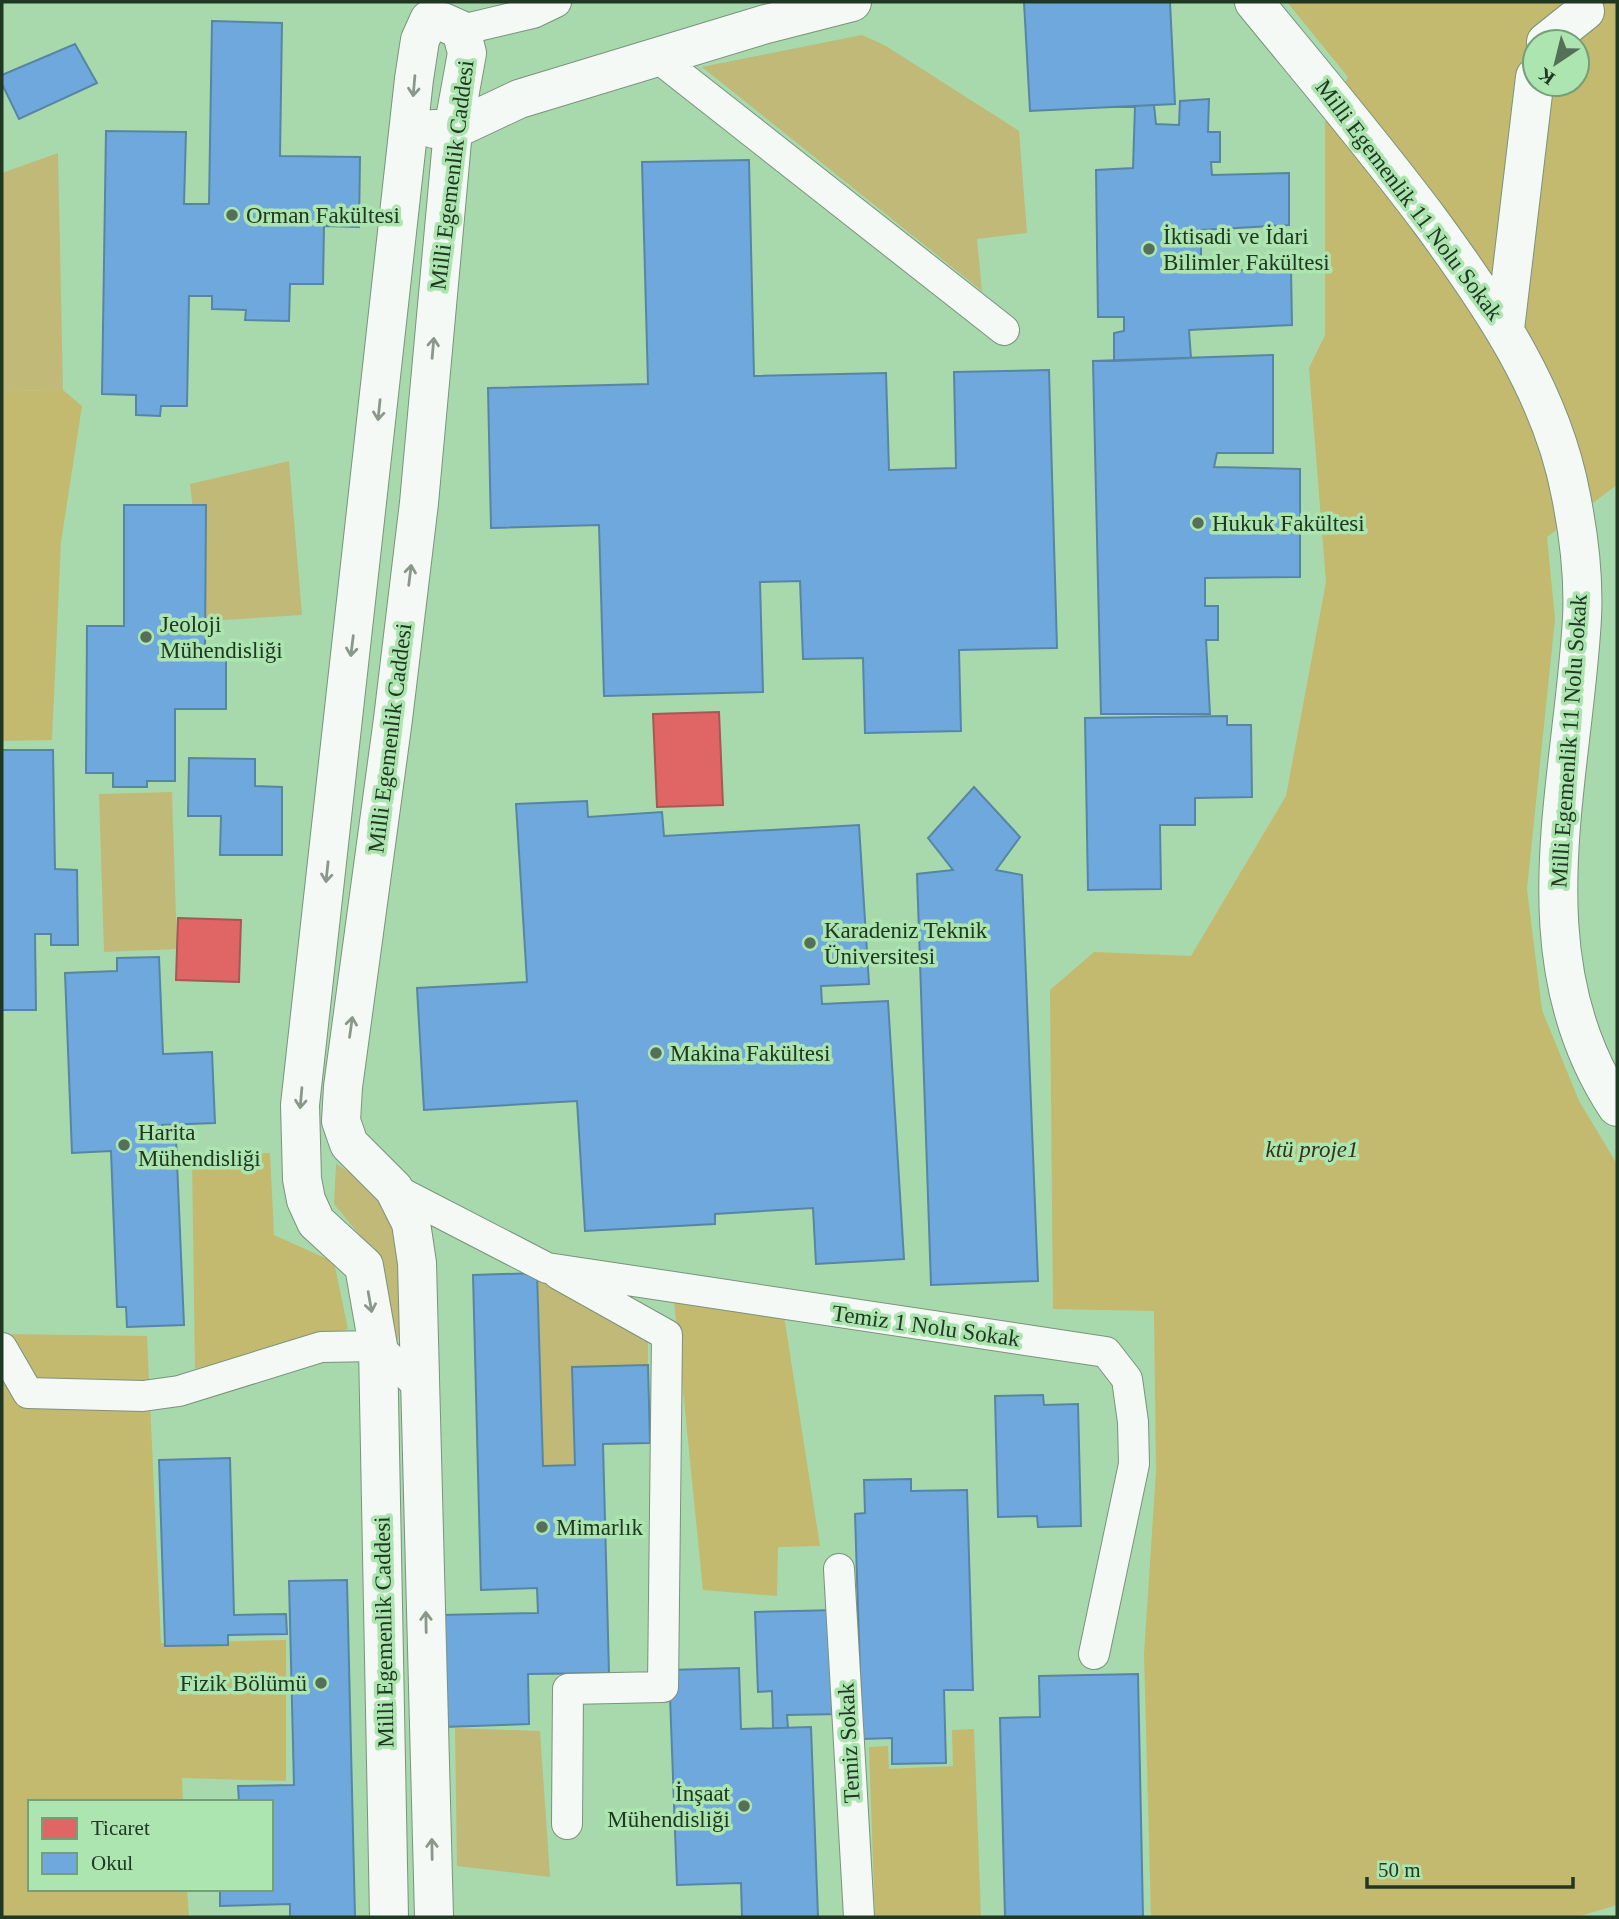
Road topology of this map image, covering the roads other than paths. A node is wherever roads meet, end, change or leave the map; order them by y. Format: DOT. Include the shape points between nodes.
graph roads {
  1 [pos="556,2"];
  2 [pos="852,2"];
  3 [pos="1254,2"];
  4 [pos="771,13"];
  5 [pos="1582,18"];
  6 [pos="1567,28"];
  7 [pos="461,30"];
  8 [pos="657,57"];
  9 [pos="1533,98"];
  10 [pos="1543,98"];
  11 [pos="1530,124"];
  12 [pos="411,127"];
  13 [pos="453,130"];
  14 [pos="1505,328"];
  15 [pos="1004,330"];
  16 [pos="1617,1107"];
  17 [pos="349,1144"];
  18 [pos="301,1154"];
  19 [pos="394,1189"];
  20 [pos="448,1217"];
  21 [pos="418,1263"];
  22 [pos="547,1268"];
  23 [pos="378,1346"];
  24 [pos="2,1348"];
  25 [pos="421,1389"];
  26 [pos="839,1569"];
  27 [pos="1094,1654"];
  28 [pos="567,1824"];
  29 [pos="389,1917"];
  30 [pos="434,1917"];
  31 [pos="859,1917"];
  1 -- 7 [label="street" via="533,13"];
  2 -- 4 [label="street"];
  3 -- 14 [label="street, Milli Egemenlik 11 Nolu Sokak" via="1388,166"];
  4 -- 8 [label="street"];
  5 -- 6 [label="street"];
  7 -- 12 [label="street, Milli Egemenlik Caddesi, one-way" via="429,20 420,40"];
  7 -- 13 [label="street, Milli Egemenlik Caddesi" via="467,53"];
  8 -- 13 [label="street" via="519,99"];
  8 -- 15 [label="street"];
  9 -- 11 [label="street"];
  10 -- 11 [label="street"];
  11 -- 14 [label="street"];
  12 -- 13 [label="street"];
  12 -- 18 [label="street, Milli Egemenlik Caddesi, one-way" via="300,1105"];
  17 -- 13 [label="street, Milli Egemenlik Caddesi, one-way" via="341,1121 342,1087 419,503"];
  14 -- 16 [label="street, Milli Egemenlik 11 Nolu Sokak" via="1545,410 1571,493 1580,554 1582,617 1558,833 1557,919 1581,1038"];
  17 -- 18 [label="street"];
  17 -- 19 [label="street, Milli Egemenlik Caddesi"];
  18 -- 23 [label="street, Milli Egemenlik Caddesi, one-way" via="306,1200 316,1222 364,1266"];
  19 -- 20 [label="street, Temiz 1 Nolu Sokak"];
  19 -- 21 [label="street, Milli Egemenlik Caddesi" via="411,1223"];
  20 -- 21 [label="street"];
  20 -- 22 [label="street, Temiz 1 Nolu Sokak"];
  21 -- 25 [label="street, Milli Egemenlik Caddesi"];
  22 -- 27 [label="street, Temiz 1 Nolu Sokak" via="1106,1352 1127,1379 1134,1464"];
  22 -- 28 [label="street" via="667,1335 663,1687 568,1689"];
  23 -- 24 [label="street" via="321,1347 179,1391 142,1396 28,1394"];
  23 -- 25 [label="street"];
  23 -- 29 [label="street, Milli Egemenlik Caddesi"];
  30 -- 25 [label="street, Milli Egemenlik Caddesi, one-way"];
  26 -- 31 [label="street, Temiz Sokak"];
}
